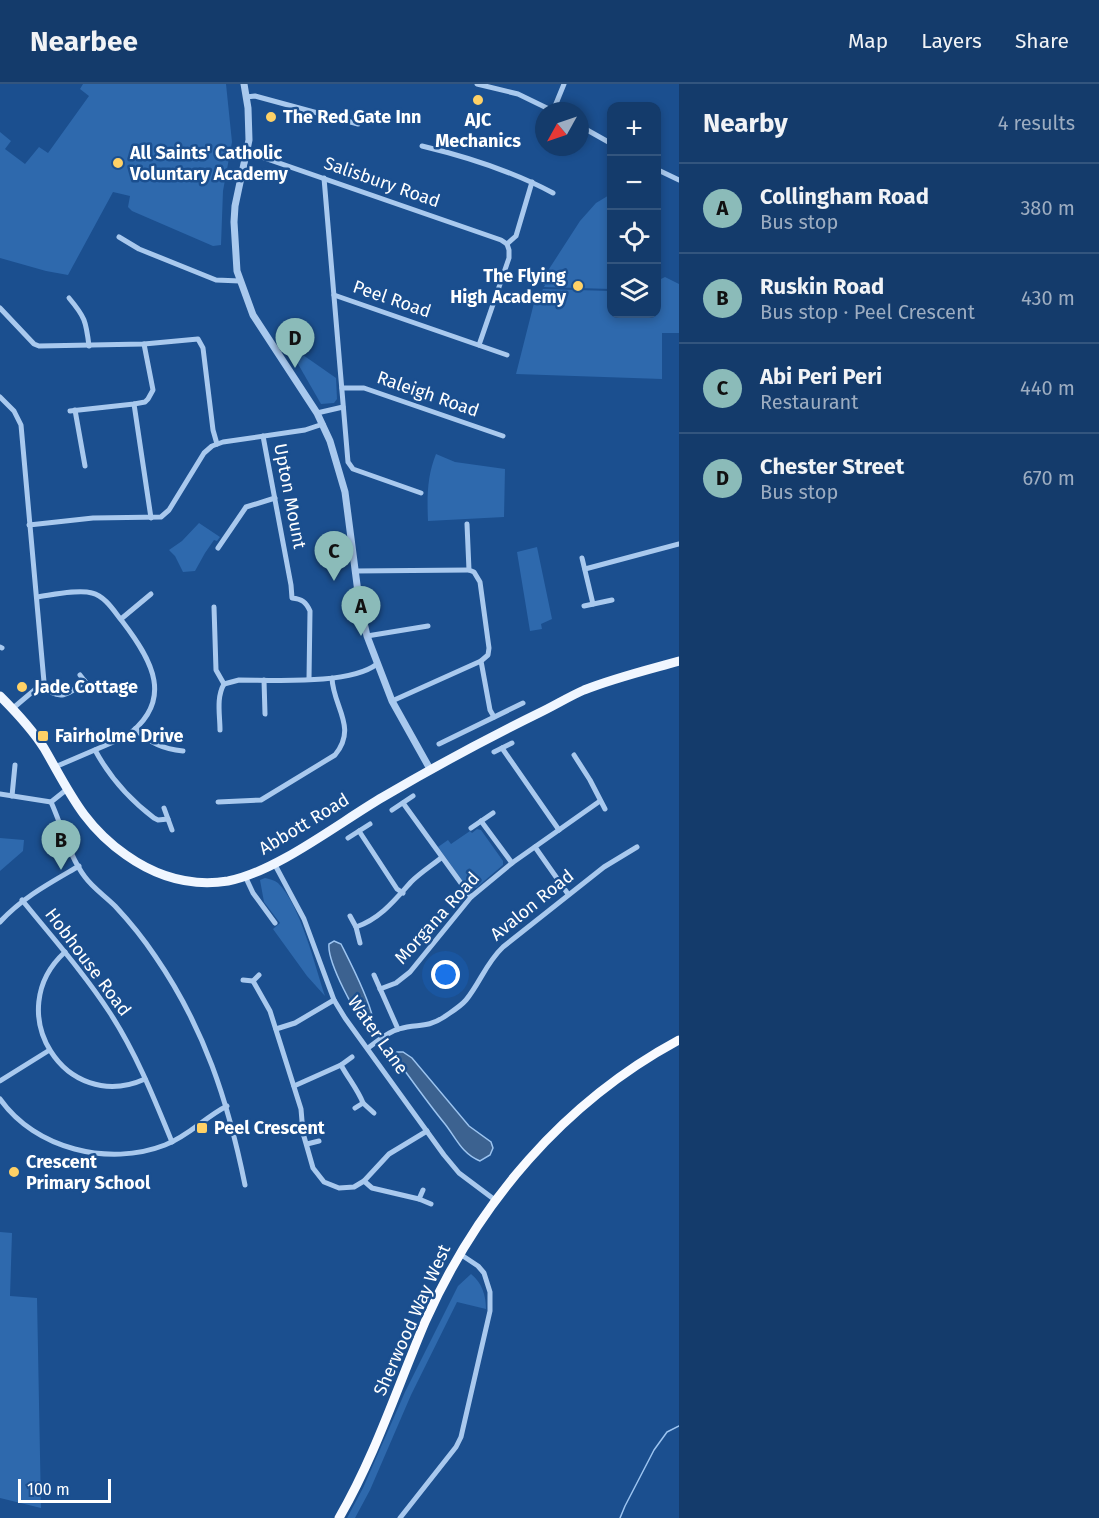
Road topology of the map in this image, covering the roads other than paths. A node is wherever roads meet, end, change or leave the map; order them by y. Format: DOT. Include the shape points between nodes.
graph roads {
  1 [pos="243,84"];
  2 [pos="477,84"];
  3 [pos="564,84"];
  4 [pos="246,96"];
  5 [pos="535,102"];
  6 [pos="557,102"];
  7 [pos="358,124"];
  8 [pos="589,131"];
  9 [pos="607,141"];
  10 [pos="422,146"];
  11 [pos="247,152"];
  12 [pos="661,171"];
  13 [pos="324,178"];
  14 [pos="679,180"];
  15 [pos="532,182"];
  16 [pos="553,193"];
  17 [pos="118,237"];
  18 [pos="507,244"];
  19 [pos="240,281"];
  20 [pos="334,295"];
  21 [pos="69,298"];
  22 [pos="0,308"];
  23 [pos="144,344"];
  24 [pos="479,345"];
  25 [pos="89,346"];
  26 [pos="507,356"];
  27 [pos="342,388"];
  28 [pos="0,397"];
  29 [pos="134,404"];
  30 [pos="343,407"];
  31 [pos="317,413"];
  32 [pos="323,424"];
  33 [pos="263,436"];
  34 [pos="503,436"];
  35 [pos="217,444"];
  36 [pos="85,466"];
  37 [pos="421,493"];
  38 [pos="275,498"];
  39 [pos="151,518"];
  40 [pos="467,524"];
  41 [pos="29,525"];
  42 [pos="679,544"];
  43 [pos="218,548"];
  44 [pos="582,558"];
  45 [pos="585,569"];
  46 [pos="469,570"];
  47 [pos="355,571"];
  48 [pos="151,594"];
  49 [pos="37,597"];
  50 [pos="612,600"];
  51 [pos="593,604"];
  52 [pos="584,606"];
  53 [pos="214,607"];
  54 [pos="121,619"];
  55 [pos="429,626"];
  56 [pos="367,636"];
  57 [pos="481,661"];
  58 [pos="679,662"];
  59 [pos="377,664"];
  60 [pos="80,675"];
  61 [pos="332,678"];
  62 [pos="309,679"];
  63 [pos="264,680"];
  64 [pos="85,681"];
  65 [pos="224,684"];
  66 [pos="41,685"];
  67 [pos="90,688"];
  68 [pos="0,696"];
  69 [pos="392,701"];
  70 [pos="523,703"];
  71 [pos="12,709"];
  72 [pos="265,714"];
  73 [pos="494,717"];
  74 [pos="135,729"];
  75 [pos="220,730"];
  76 [pos="512,743"];
  77 [pos="439,744"];
  78 [pos="502,748"];
  79 [pos="95,750"];
  80 [pos="183,751"];
  81 [pos="495,752"];
  82 [pos="574,755"];
  83 [pos="15,765"];
  84 [pos="54,768"];
  85 [pos="430,769"];
  86 [pos="66,790"];
  87 [pos="0,794"];
  88 [pos="12,796"];
  89 [pos="413,796"];
  90 [pos="600,801"];
  91 [pos="51,802"];
  92 [pos="218,802"];
  93 [pos="404,803"];
  94 [pos="164,808"];
  95 [pos="605,809"];
  96 [pos="392,810"];
  97 [pos="494,813"];
  98 [pos="168,819"];
  99 [pos="481,821"];
  100 [pos="370,824"];
  101 [pos="471,828"];
  102 [pos="172,830"];
  103 [pos="559,830"];
  104 [pos="358,831"];
  105 [pos="348,838"];
  106 [pos="535,847"];
  107 [pos="637,847"];
  108 [pos="441,858"];
  109 [pos="274,863"];
  110 [pos="512,863"];
  111 [pos="79,866"];
  112 [pos="245,876"];
  113 [pos="403,893"];
  114 [pos="568,894"];
  115 [pos="471,897"];
  116 [pos="22,900"];
  117 [pos="350,916"];
  118 [pos="0,922"];
  119 [pos="275,923"];
  120 [pos="356,927"];
  121 [pos="360,944"];
  122 [pos="65,952"];
  123 [pos="259,975"];
  124 [pos="374,975"];
  125 [pos="243,980"];
  126 [pos="253,981"];
  127 [pos="381,989"];
  128 [pos="334,1000"];
  129 [pos="276,1029"];
  130 [pos="398,1029"];
  131 [pos="679,1040"];
  132 [pos="368,1048"];
  133 [pos="48,1050"];
  134 [pos="352,1058"];
  135 [pos="342,1065"];
  136 [pos="145,1079"];
  137 [pos="0,1081"];
  138 [pos="294,1086"];
  139 [pos="0,1099"];
  140 [pos="363,1104"];
  141 [pos="227,1106"];
  142 [pos="355,1108"];
  143 [pos="374,1113"];
  144 [pos="427,1131"];
  145 [pos="320,1141"];
  146 [pos="172,1142"];
  147 [pos="307,1144"];
  148 [pos="364,1180"];
  149 [pos="245,1185"];
  150 [pos="423,1190"];
  151 [pos="419,1199"];
  152 [pos="495,1200"];
  153 [pos="431,1204"];
  154 [pos="459,1253"];
  155 [pos="339,1518"];
  156 [pos="400,1518"];
  1 -- 4 [label="street"];
  2 -- 5 [label="street"];
  3 -- 6 [label="street"];
  4 -- 7 [label="street"];
  4 -- 11 [label="street"];
  8 -- 9 [label="street"];
  10 -- 15 [label="street" via="464,156"];
  11 -- 13 [label="street, Salisbury Road"];
  11 -- 19 [label="street" via="234,214"];
  12 -- 14 [label="street"];
  13 -- 18 [label="street, Salisbury Road"];
  13 -- 20 [label="street"];
  15 -- 16 [label="street"];
  15 -- 18 [label="street" via="516,236"];
  17 -- 19 [label="street" via="216,280"];
  18 -- 24 [label="street" via="509,258"];
  19 -- 31 [label="street" via="253,315"];
  20 -- 24 [label="street, Peel Road"];
  20 -- 27 [label="street"];
  21 -- 25 [label="street" via="87,323"];
  22 -- 25 [label="street" via="34,344"];
  23 -- 25 [label="street"];
  23 -- 29 [label="street" via="153,390 148,399"];
  23 -- 35 [label="street" via="192,338 202,343"];
  24 -- 26 [label="street, Peel Road"];
  27 -- 30 [label="street"];
  27 -- 34 [label="street, Raleigh Road" via="364,388"];
  28 -- 41 [label="street" via="21,425"];
  29 -- 36 [label="street" via="73,411"];
  29 -- 39 [label="street"];
  30 -- 31 [label="street"];
  30 -- 37 [label="street" via="347,457 353,469"];
  31 -- 32 [label="street"];
  32 -- 33 [label="street"];
  32 -- 47 [label="street" via="345,492"];
  33 -- 35 [label="street"];
  33 -- 38 [label="street, Upton Mount"];
  35 -- 39 [label="street" via="204,453 165,515"];
  38 -- 43 [label="street" via="246,507"];
  38 -- 62 [label="street, Upton Mount" via="292,598 301,599 310,611"];
  39 -- 41 [label="street" via="93,518"];
  40 -- 46 [label="street"];
  41 -- 49 [label="street"];
  42 -- 45 [label="street"];
  44 -- 45 [label="street"];
  45 -- 51 [label="street"];
  46 -- 47 [label="street"];
  46 -- 57 [label="street" via="480,582 489,648"];
  47 -- 56 [label="street"];
  48 -- 54 [label="street"];
  49 -- 54 [label="street" via="93,593"];
  49 -- 66 [label="street" via="44,682"];
  50 -- 51 [label="street"];
  51 -- 52 [label="street"];
  53 -- 65 [label="street" via="216,670"];
  54 -- 74 [label="street" via="154,674 151,706"];
  55 -- 56 [label="street"];
  56 -- 59 [label="street"];
  57 -- 69 [label="street"];
  57 -- 73 [label="street"];
  58 -- 85 [label="main road, Abbott Road" via="582,691"];
  59 -- 61 [label="street" via="357,675"];
  59 -- 69 [label="street"];
  60 -- 64 [label="street"];
  61 -- 62 [label="street"];
  61 -- 92 [label="street" via="345,723 342,744 335,755 261,800"];
  62 -- 63 [label="street"];
  63 -- 65 [label="street"];
  63 -- 72 [label="street"];
  64 -- 66 [label="street" via="63,695 52,694"];
  64 -- 67 [label="street"];
  65 -- 75 [label="street" via="219,700"];
  66 -- 71 [label="street"];
  68 -- 71 [label="main road, Abbott Road"];
  69 -- 85 [label="street"];
  70 -- 73 [label="street"];
  71 -- 84 [label="main road, Abbott Road" via="31,730"];
  73 -- 77 [label="street"];
  74 -- 79 [label="street"];
  74 -- 80 [label="street" via="158,746"];
  76 -- 78 [label="street"];
  78 -- 81 [label="street"];
  78 -- 103 [label="street"];
  79 -- 84 [label="street"];
  79 -- 98 [label="street" via="128,797 154,818"];
  82 -- 90 [label="street"];
  83 -- 88 [label="street"];
  84 -- 86 [label="main road, Abbott Road"];
  85 -- 109 [label="main road, Abbott Road"];
  86 -- 91 [label="street"];
  86 -- 112 [label="main road, Abbott Road" via="95,829 146,868 185,882 212,883"];
  87 -- 88 [label="street"];
  88 -- 91 [label="street"];
  89 -- 93 [label="street"];
  90 -- 95 [label="street"];
  90 -- 103 [label="street, Morgana Road"];
  91 -- 111 [label="street"];
  93 -- 96 [label="street"];
  93 -- 108 [label="street"];
  94 -- 98 [label="street"];
  97 -- 99 [label="street"];
  98 -- 102 [label="street"];
  99 -- 101 [label="street"];
  99 -- 110 [label="street"];
  100 -- 104 [label="street"];
  103 -- 106 [label="street, Morgana Road"];
  104 -- 105 [label="street"];
  104 -- 113 [label="street"];
  106 -- 110 [label="street, Morgana Road"];
  106 -- 114 [label="street"];
  107 -- 114 [label="street, Avalon Road"];
  108 -- 113 [label="street"];
  108 -- 115 [label="street"];
  109 -- 112 [label="main road, Abbott Road"];
  109 -- 128 [label="street, Water Lane" via="304,919"];
  110 -- 115 [label="street, Morgana Road"];
  111 -- 116 [label="street"];
  111 -- 141 [label="street" via="85,878 137,931 169,977 209,1054"];
  112 -- 119 [label="street"];
  113 -- 120 [label="street"];
  114 -- 130 [label="street, Avalon Road" via="491,958 458,1008 433,1023"];
  115 -- 127 [label="street, Morgana Road" via="410,972"];
  116 -- 118 [label="street"];
  116 -- 122 [label="street, Hobhouse Road"];
  117 -- 120 [label="street"];
  120 -- 121 [label="street"];
  122 -- 133 [label="street" via="46,976 38,1000 39,1030"];
  122 -- 136 [label="street, Hobhouse Road" via="110,1013"];
  123 -- 126 [label="street"];
  124 -- 127 [label="street"];
  125 -- 126 [label="street"];
  126 -- 129 [label="street"];
  127 -- 130 [label="street"];
  128 -- 129 [label="street" via="295,1023"];
  128 -- 132 [label="street, Water Lane"];
  129 -- 138 [label="street"];
  130 -- 132 [label="street, Avalon Road"];
  131 -- 152 [label="highway, Sherwood Way West" via="640,1063 572,1115 537,1149"];
  132 -- 144 [label="street, Water Lane"];
  133 -- 136 [label="street" via="63,1068 89,1082 119,1086"];
  133 -- 137 [label="street"];
  134 -- 135 [label="street"];
  135 -- 138 [label="street"];
  135 -- 140 [label="street"];
  136 -- 146 [label="street, Hobhouse Road"];
  138 -- 147 [label="street"];
  139 -- 146 [label="street" via="23,1123 70,1148 109,1155 132,1154"];
  140 -- 142 [label="street"];
  140 -- 143 [label="street"];
  141 -- 146 [label="street"];
  141 -- 149 [label="street"];
  144 -- 148 [label="street" via="389,1154"];
  144 -- 152 [label="street, Water Lane" via="459,1173"];
  145 -- 147 [label="street"];
  147 -- 148 [label="street" via="313,1168 330,1186 345,1189"];
  148 -- 151 [label="street" via="372,1188"];
  150 -- 151 [label="street"];
  151 -- 153 [label="street"];
  152 -- 154 [label="highway, Sherwood Way West"];
  154 -- 155 [label="highway, Sherwood Way West"];
  154 -- 156 [label="street" via="484,1274 490,1292 490,1311 461,1437"];
}
